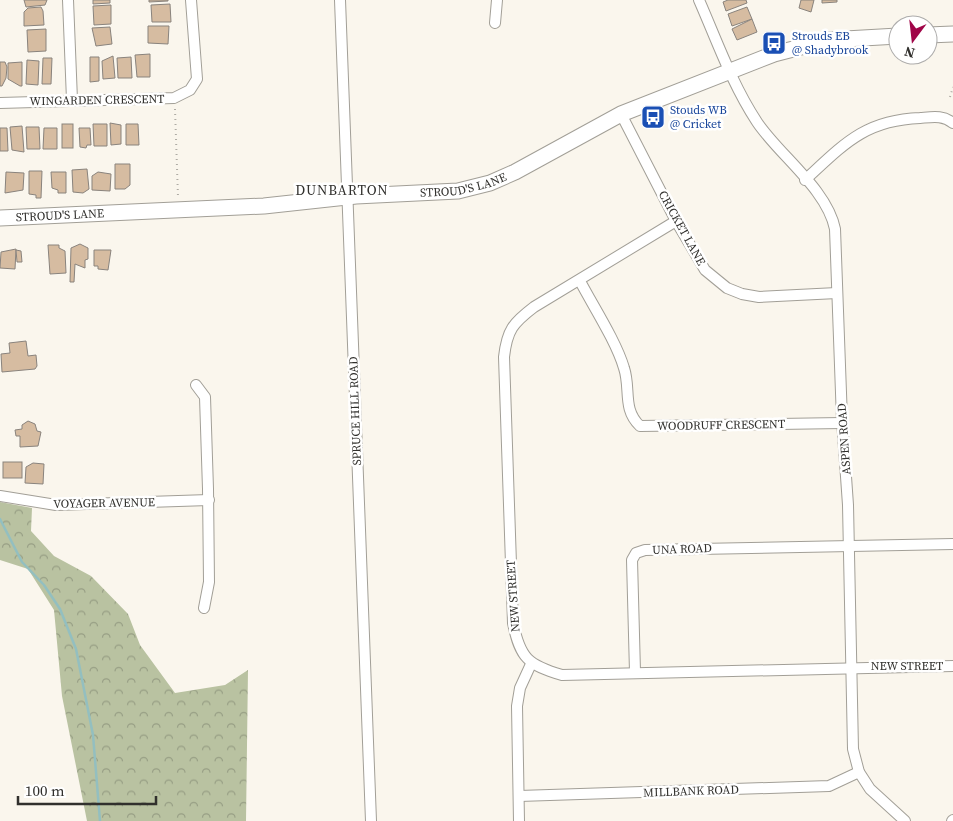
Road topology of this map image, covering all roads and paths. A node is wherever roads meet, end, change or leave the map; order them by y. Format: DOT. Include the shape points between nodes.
graph roads {
  1 [pos="68,0"];
  2 [pos="191,0"];
  3 [pos="340,0"];
  4 [pos="496,0"];
  5 [pos="699,0"];
  6 [pos="495,23"];
  7 [pos="953,34"];
  8 [pos="938,35"];
  9 [pos="888,37"];
  10 [pos="728,71"];
  11 [pos="953,87"];
  12 [pos="950,97"];
  13 [pos="72,100"];
  14 [pos="0,103"];
  15 [pos="175,109"];
  16 [pos="621,114"];
  17 [pos="953,123"];
  18 [pos="805,180"];
  19 [pos="178,197"];
  20 [pos="348,198"];
  21 [pos="0,218"];
  22 [pos="676,221"];
  23 [pos="580,281"];
  24 [pos="837,293"];
  25 [pos="196,384"];
  26 [pos="842,423"];
  27 [pos="0,496"];
  28 [pos="209,500"];
  29 [pos="849,544"];
  30 [pos="953,544"];
  31 [pos="204,608"];
  32 [pos="531,664"];
  33 [pos="851,666"];
  34 [pos="953,666"];
  35 [pos="635,672"];
  36 [pos="859,772"];
  37 [pos="519,796"];
  38 [pos="371,821"];
  39 [pos="519,821"];
  40 [pos="905,821"];
  1 -- 13 [label="street"];
  2 -- 13 [label="street, WINGARDEN CRESCENT" via="197,79 190,90 174,98"];
  3 -- 20 [label="street, SPRUCE HILL ROAD"];
  4 -- 6 [label="street"];
  5 -- 10 [label="street, ASPEN ROAD"];
  7 -- 8 [label="street"];
  9 -- 10 [label="street, STROUD'S LANE" via="828,40 774,54"];
  10 -- 16 [label="street, STROUD'S LANE"];
  10 -- 18 [label="street, ASPEN ROAD" via="757,122"];
  11 -- 12 [label="path"];
  13 -- 14 [label="street, WINGARDEN CRESCENT"];
  15 -- 19 [label="path"];
  16 -- 20 [label="street, STROUD'S LANE" via="490,183 458,191"];
  16 -- 22 [label="street, CRICKET LANE"];
  17 -- 18 [label="street" via="946,117 937,117 906,118 877,124 863,131"];
  18 -- 24 [label="street, ASPEN ROAD" via="832,215"];
  20 -- 21 [label="street, STROUD'S LANE" via="264,206"];
  20 -- 38 [label="street, SPRUCE HILL ROAD"];
  22 -- 23 [label="street, NEW STREET"];
  22 -- 24 [label="street, CRICKET LANE" via="705,270 727,288 759,297"];
  23 -- 26 [label="street, WOODRUFF CRESCENT" via="622,362 628,379 630,411 640,426"];
  23 -- 32 [label="street, NEW STREET" via="534,307 515,322 504,357 513,623 516,638"];
  24 -- 26 [label="street, ASPEN ROAD"];
  25 -- 28 [label="street" via="205,397"];
  26 -- 29 [label="street, ASPEN ROAD"];
  27 -- 28 [label="street, VOYAGER AVENUE" via="56,505"];
  28 -- 31 [label="street" via="209,582"];
  29 -- 30 [label="street"];
  29 -- 33 [label="street, ASPEN ROAD"];
  29 -- 35 [label="street, UNA ROAD" via="645,550 636,553 632,560"];
  32 -- 35 [label="street, NEW STREET" via="562,675"];
  32 -- 37 [label="street" via="520,688 517,706"];
  33 -- 34 [label="street, NEW STREET"];
  33 -- 35 [label="street, NEW STREET"];
  33 -- 36 [label="street, ASPEN ROAD" via="853,748"];
  36 -- 37 [label="street, MILLBANK ROAD" via="830,786"];
  36 -- 40 [label="street, ASPEN ROAD" via="870,789"];
  37 -- 39 [label="street"];
}
